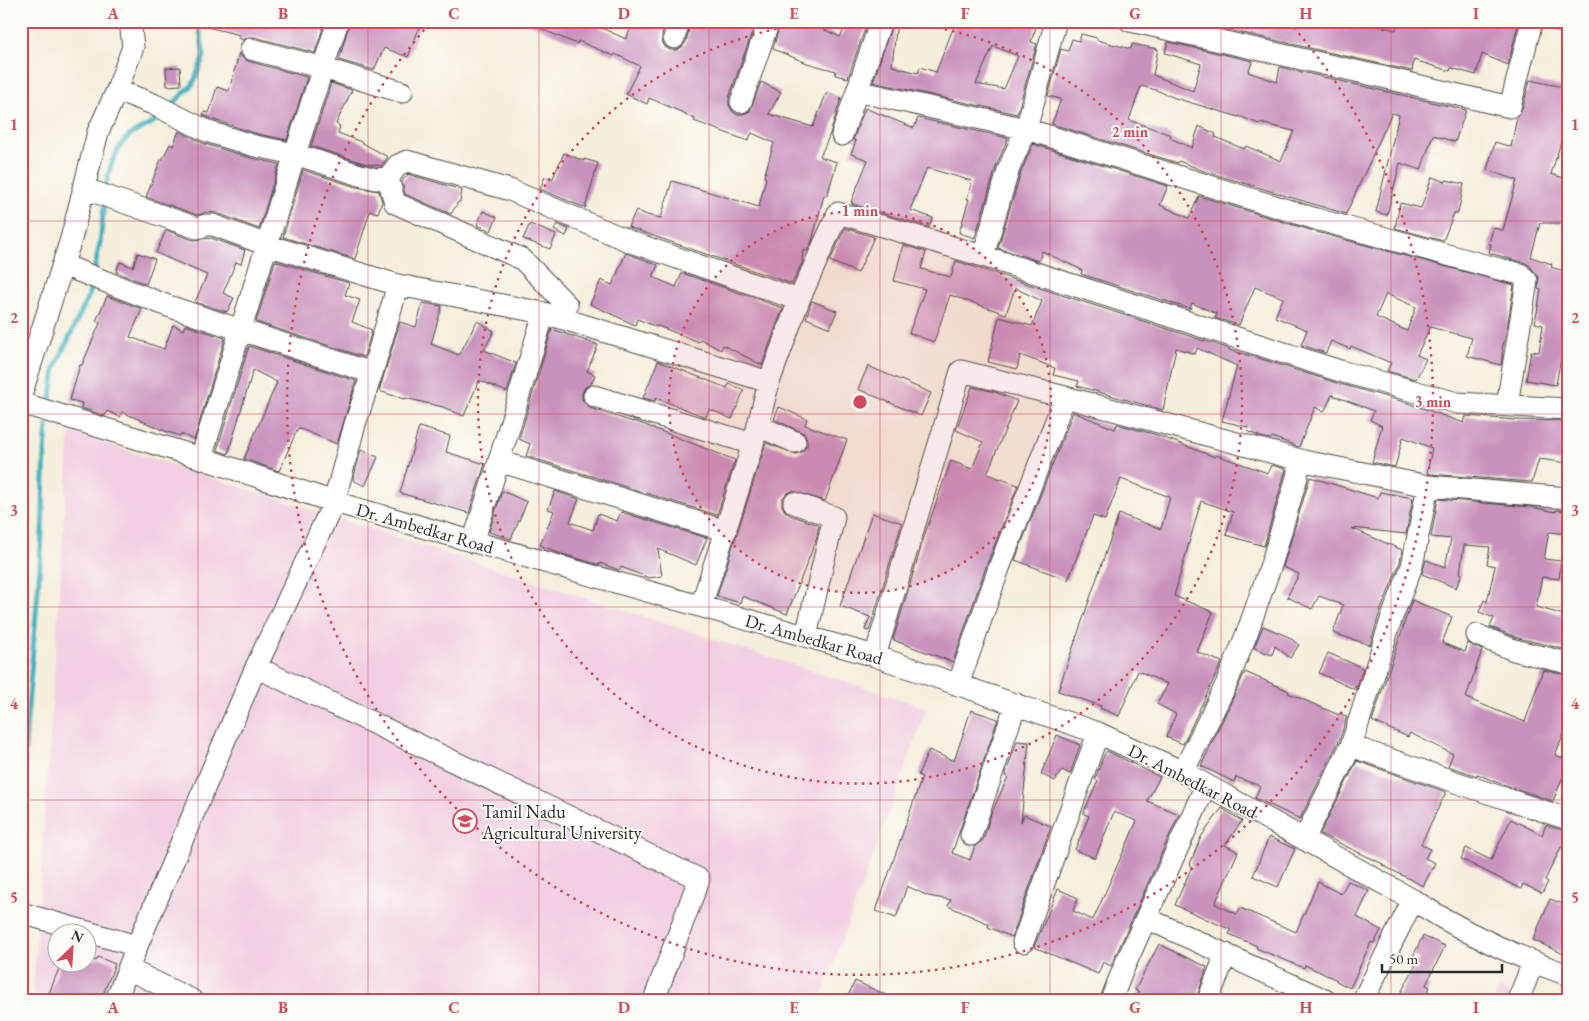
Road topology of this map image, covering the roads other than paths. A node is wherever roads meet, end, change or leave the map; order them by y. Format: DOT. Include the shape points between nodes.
graph roads {
  1 [pos="130,21"];
  2 [pos="338,21"];
  3 [pos="770,21"];
  4 [pos="882,21"];
  5 [pos="1056,21"];
  6 [pos="1130,21"];
  7 [pos="1532,21"];
  8 [pos="1560,21"];
  9 [pos="1568,23"];
  10 [pos="251,49"];
  11 [pos="323,68"];
  12 [pos="117,90"];
  13 [pos="857,91"];
  14 [pos="402,92"];
  15 [pos="741,102"];
  16 [pos="1026,129"];
  17 [pos="842,135"];
  18 [pos="295,154"];
  19 [pos="388,178"];
  20 [pos="84,188"];
  21 [pos="267,245"];
  22 [pos="983,256"];
  23 [pos="63,265"];
  24 [pos="398,285"];
  25 [pos="799,300"];
  26 [pos="552,315"];
  27 [pos="240,329"];
  28 [pos="372,373"];
  29 [pos="769,382"];
  30 [pos="21,395"];
  31 [pos="594,396"];
  32 [pos="1064,397"];
  33 [pos="21,403"];
  34 [pos="1507,405"];
  35 [pos="1568,409"];
  36 [pos="755,435"];
  37 [pos="795,442"];
  38 [pos="201,458"];
  39 [pos="1300,460"];
  40 [pos="499,461"];
  41 [pos="1428,486"];
  42 [pos="1568,498"];
  43 [pos="334,502"];
  44 [pos="794,503"];
  45 [pos="726,531"];
  46 [pos="473,542"];
  47 [pos="701,606"];
  48 [pos="1477,635"];
  49 [pos="806,636"];
  50 [pos="875,656"];
  51 [pos="1568,663"];
  52 [pos="256,667"];
  53 [pos="958,685"];
  54 [pos="1016,704"];
  55 [pos="1098,733"];
  56 [pos="1351,746"];
  57 [pos="1183,772"];
  58 [pos="1206,785"];
  59 [pos="1568,819"];
  60 [pos="972,835"];
  61 [pos="1304,839"];
  62 [pos="1413,900"];
  63 [pos="23,913"];
  64 [pos="1146,918"];
  65 [pos="1023,942"];
  66 [pos="137,946"];
  67 [pos="1226,954"];
  68 [pos="1533,963"];
  69 [pos="128,969"];
  70 [pos="1568,975"];
  71 [pos="116,1000"];
  72 [pos="192,1000"];
  73 [pos="654,1000"];
  74 [pos="1111,1000"];
  75 [pos="1208,1000"];
  76 [pos="1325,1000"];
  77 [pos="1363,1000"];
  78 [pos="1518,1000"];
  1 -- 12 [label="street" via="133,47"];
  2 -- 11 [label="street"];
  3 -- 15 [label="street"];
  4 -- 13 [label="street"];
  5 -- 16 [label="street"];
  6 -- 7 [label="street" via="1510,107"];
  8 -- 9 [label="street"];
  10 -- 11 [label="street"];
  11 -- 14 [label="street"];
  11 -- 18 [label="street"];
  12 -- 18 [label="street" via="209,132"];
  12 -- 20 [label="street" via="98,132"];
  13 -- 16 [label="street"];
  13 -- 17 [label="street"];
  16 -- 22 [label="street" via="1009,168"];
  16 -- 34 [label="street" via="1316,219 1520,274 1527,281"];
  18 -- 19 [label="street" via="360,175"];
  18 -- 21 [label="street"];
  19 -- 25 [label="street" via="398,165 407,162 510,190 632,242"];
  19 -- 26 [label="street" via="395,203 522,259 567,305"];
  20 -- 21 [label="street" via="197,228 213,225"];
  20 -- 23 [label="street"];
  21 -- 24 [label="street"];
  21 -- 27 [label="street"];
  22 -- 25 [label="street" via="838,212"];
  22 -- 34 [label="street" via="1357,376 1457,403"];
  23 -- 27 [label="street" via="168,306"];
  23 -- 30 [label="street"];
  24 -- 26 [label="street"];
  24 -- 28 [label="street"];
  25 -- 29 [label="street"];
  26 -- 29 [label="street"];
  26 -- 40 [label="street"];
  27 -- 28 [label="street"];
  27 -- 38 [label="street"];
  28 -- 43 [label="street"];
  29 -- 36 [label="street"];
  31 -- 36 [label="street"];
  32 -- 39 [label="street"];
  32 -- 50 [label="street" via="961,371"];
  32 -- 53 [label="street"];
  33 -- 38 [label="street, Dr. Ambedkar Road"];
  34 -- 35 [label="street"];
  36 -- 37 [label="street"];
  36 -- 45 [label="street"];
  38 -- 43 [label="street, Dr. Ambedkar Road"];
  39 -- 41 [label="street"];
  39 -- 57 [label="street" via="1272,562 1246,633 1226,685"];
  40 -- 45 [label="street"];
  40 -- 46 [label="street"];
  41 -- 42 [label="street"];
  41 -- 56 [label="street" via="1412,566"];
  43 -- 46 [label="street, Dr. Ambedkar Road"];
  43 -- 52 [label="street"];
  44 -- 49 [label="street" via="834,517"];
  45 -- 47 [label="street"];
  46 -- 47 [label="street, Dr. Ambedkar Road"];
  47 -- 49 [label="street, Dr. Ambedkar Road"];
  48 -- 51 [label="street" via="1514,650"];
  49 -- 50 [label="street, Dr. Ambedkar Road"];
  50 -- 53 [label="street, Dr. Ambedkar Road"];
  52 -- 66 [label="street"];
  52 -- 73 [label="street" via="700,880"];
  53 -- 54 [label="street, Dr. Ambedkar Road"];
  54 -- 55 [label="street, Dr. Ambedkar Road"];
  54 -- 60 [label="street"];
  55 -- 57 [label="street, Dr. Ambedkar Road"];
  55 -- 65 [label="street"];
  56 -- 59 [label="street"];
  56 -- 61 [label="street"];
  57 -- 58 [label="street, Dr. Ambedkar Road"];
  58 -- 61 [label="street, Dr. Ambedkar Road"];
  58 -- 64 [label="street"];
  61 -- 62 [label="street, Dr. Ambedkar Road"];
  62 -- 68 [label="street, Dr. Ambedkar Road" via="1443,919"];
  62 -- 77 [label="street"];
  63 -- 66 [label="street"];
  64 -- 67 [label="street"];
  64 -- 74 [label="street"];
  66 -- 69 [label="street"];
  67 -- 75 [label="street"];
  67 -- 76 [label="street"];
  68 -- 70 [label="street, Dr. Ambedkar Road"];
  68 -- 78 [label="street"];
  69 -- 71 [label="street"];
  69 -- 72 [label="street"];
}
